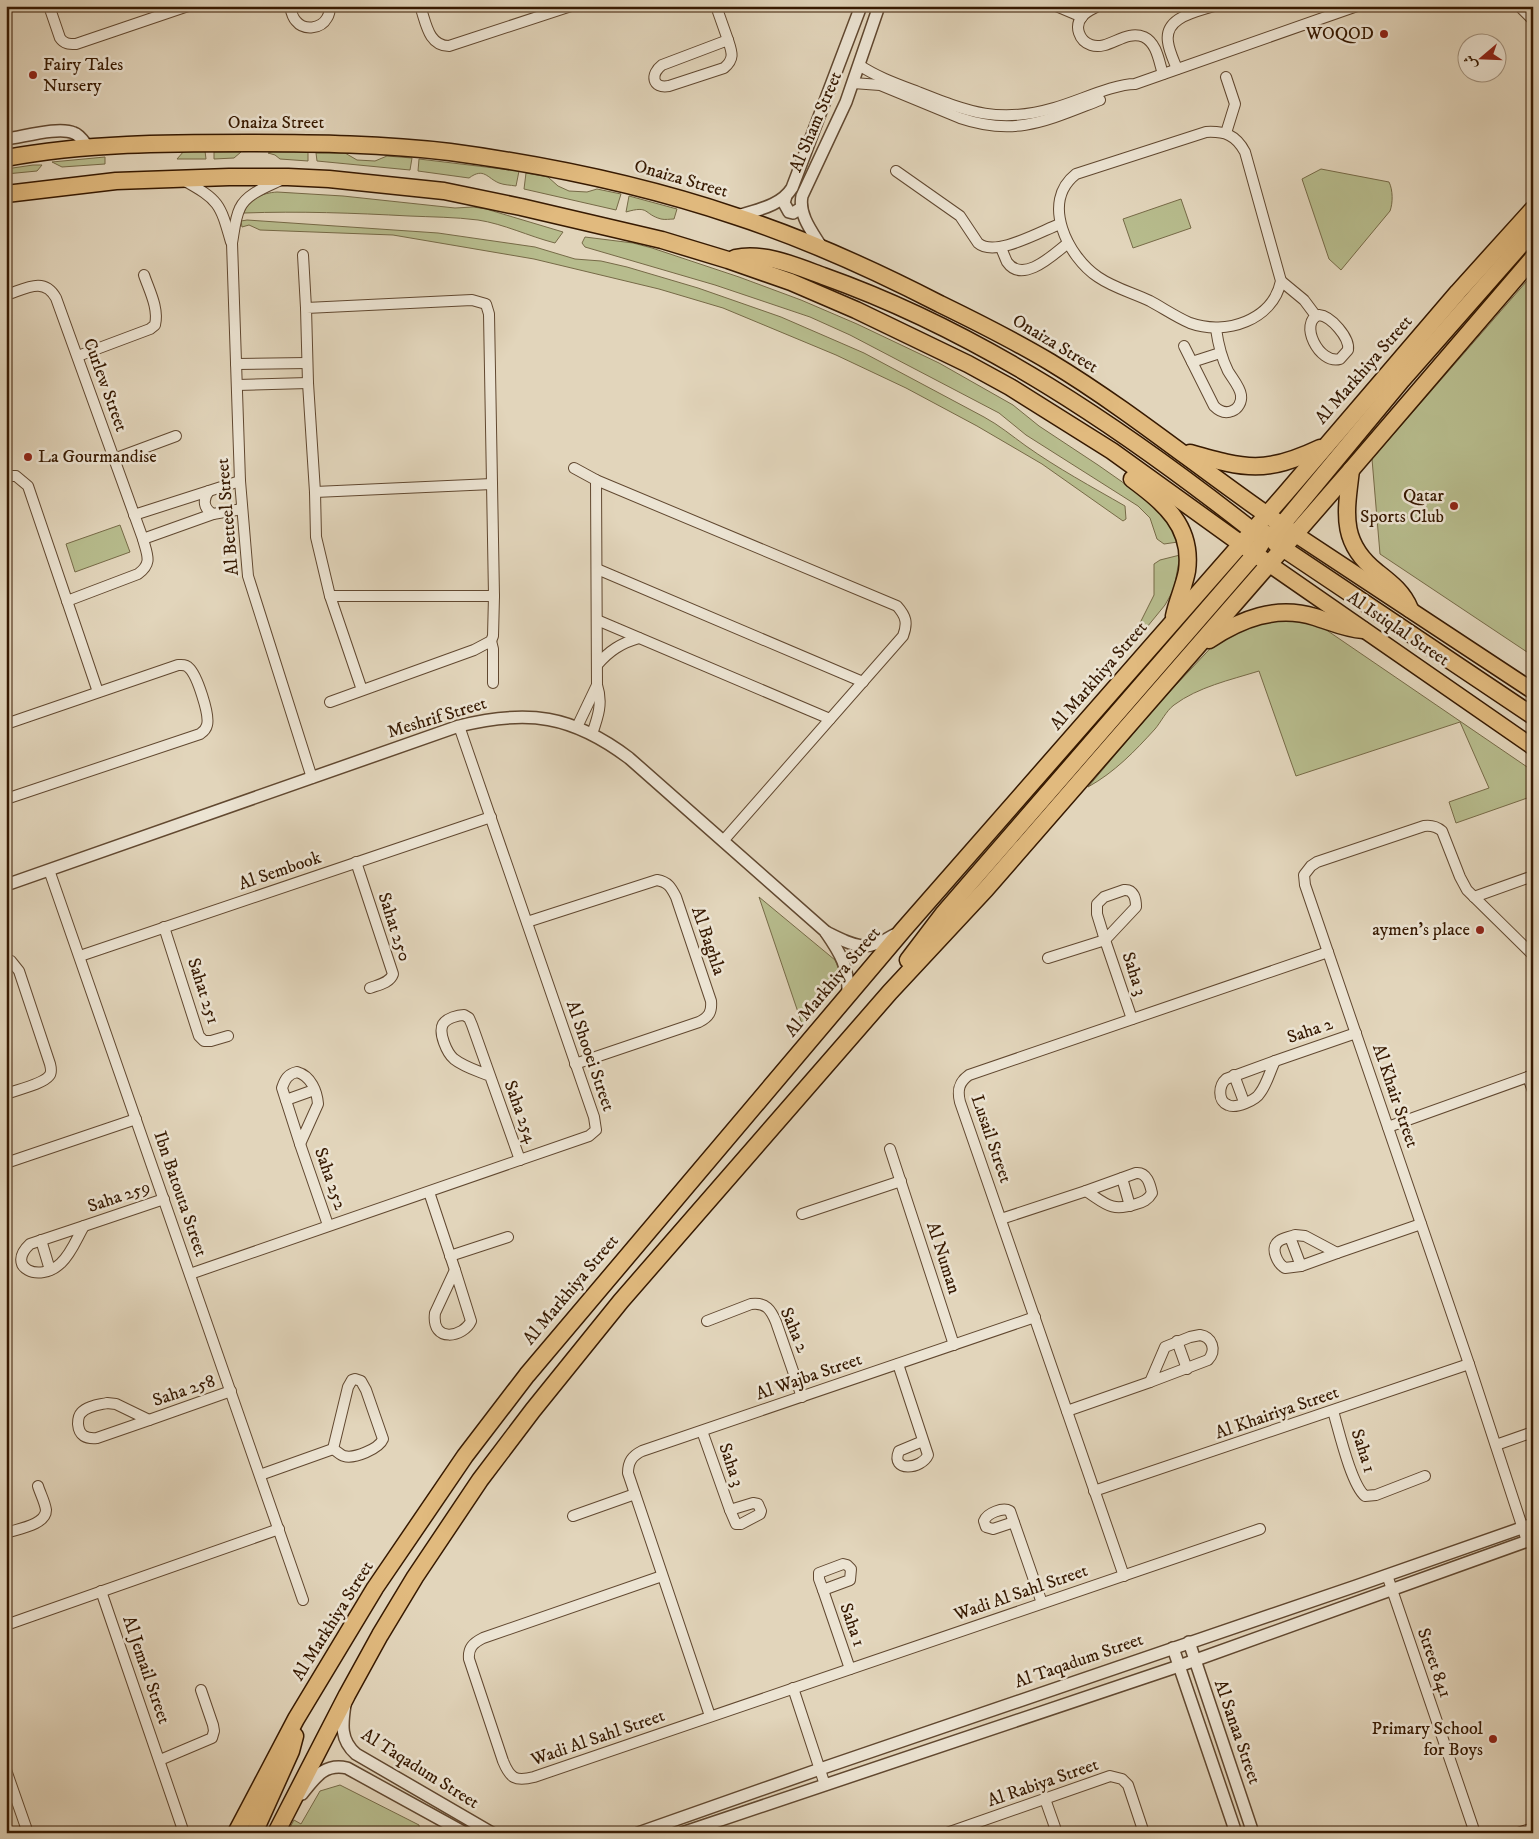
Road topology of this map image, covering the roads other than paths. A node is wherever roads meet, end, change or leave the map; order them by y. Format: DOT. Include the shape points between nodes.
graph roads {
  1 [pos="49,6"];
  2 [pos="188,6"];
  3 [pos="290,6"];
  4 [pos="330,6"];
  5 [pos="420,6"];
  6 [pos="571,6"];
  7 [pos="716,6"];
  8 [pos="861,6"];
  9 [pos="880,6"];
  10 [pos="1056,6"];
  11 [pos="1098,6"];
  12 [pos="1214,6"];
  13 [pos="1357,6"];
  14 [pos="1519,6"];
  15 [pos="543,11"];
  16 [pos="1082,16"];
  17 [pos="1533,20"];
  18 [pos="728,40"];
  19 [pos="859,65"];
  20 [pos="1177,69"];
  21 [pos="1163,74"];
  22 [pos="1226,77"];
  23 [pos="853,83"];
  24 [pos="1135,84"];
  25 [pos="1226,133"];
  26 [pos="6,139"];
  27 [pos="88,147"];
  28 [pos="6,158"];
  29 [pos="896,170"];
  30 [pos="288,177"];
  31 [pos="183,179"];
  32 [pos="6,194"];
  33 [pos="786,196"];
  34 [pos="801,208"];
  35 [pos="1533,209"];
  36 [pos="738,216"];
  37 [pos="1060,224"];
  38 [pos="1533,231"];
  39 [pos="232,243"];
  40 [pos="1068,243"];
  41 [pos="822,248"];
  42 [pos="1001,248"];
  43 [pos="303,255"];
  44 [pos="1533,258"];
  45 [pos="728,260"];
  46 [pos="144,274"];
  47 [pos="1282,281"];
  48 [pos="6,295"];
  49 [pos="306,308"];
  50 [pos="1316,316"];
  51 [pos="1216,329"];
  52 [pos="1184,346"];
  53 [pos="1220,353"];
  54 [pos="78,356"];
  55 [pos="1192,362"];
  56 [pos="307,363"];
  57 [pos="236,364"];
  58 [pos="308,383"];
  59 [pos="237,385"];
  60 [pos="176,436"];
  61 [pos="1326,445"];
  62 [pos="1178,449"];
  63 [pos="1112,451"];
  64 [pos="114,459"];
  65 [pos="574,468"];
  66 [pos="1351,470"];
  67 [pos="6,476"];
  68 [pos="596,480"];
  69 [pos="240,481"];
  70 [pos="492,484"];
  71 [pos="209,491"];
  72 [pos="315,492"];
  73 [pos="242,509"];
  74 [pos="213,514"];
  75 [pos="1267,514"];
  76 [pos="134,515"];
  77 [pos="1295,534"];
  78 [pos="1268,538"];
  79 [pos="143,539"];
  80 [pos="1241,544"];
  81 [pos="1269,564"];
  82 [pos="597,568"];
  83 [pos="330,596"];
  84 [pos="494,596"];
  85 [pos="66,601"];
  86 [pos="1410,609"];
  87 [pos="597,620"];
  88 [pos="1173,621"];
  89 [pos="1363,630"];
  90 [pos="639,638"];
  91 [pos="491,641"];
  92 [pos="1191,653"];
  93 [pos="597,665"];
  94 [pos="863,682"];
  95 [pos="493,683"];
  96 [pos="597,685"];
  97 [pos="362,690"];
  98 [pos="1533,691"];
  99 [pos="98,692"];
  100 [pos="330,702"];
  101 [pos="1533,716"];
  102 [pos="830,719"];
  103 [pos="6,724"];
  104 [pos="459,726"];
  105 [pos="577,727"];
  106 [pos="592,734"];
  107 [pos="1533,747"];
  108 [pos="312,778"];
  109 [pos="6,799"];
  110 [pos="491,817"];
  111 [pos="723,841"];
  112 [pos="356,862"];
  113 [pos="49,870"];
  114 [pos="1533,876"];
  115 [pos="6,885"];
  116 [pos="1474,897"];
  117 [pos="528,922"];
  118 [pos="164,927"];
  119 [pos="904,929"];
  120 [pos="825,931"];
  121 [pos="1105,940"];
  122 [pos="1328,952"];
  123 [pos="1533,955"];
  124 [pos="80,956"];
  125 [pos="1048,958"];
  126 [pos="6,959"];
  127 [pos="370,988"];
  128 [pos="890,992"];
  129 [pos="848,996"];
  130 [pos="1132,1019"];
  131 [pos="1356,1033"];
  132 [pos="228,1036"];
  133 [pos="1275,1060"];
  134 [pos="576,1064"];
  135 [pos="1234,1075"];
  136 [pos="490,1076"];
  137 [pos="1530,1076"];
  138 [pos="314,1090"];
  139 [pos="1533,1091"];
  140 [pos="6,1094"];
  141 [pos="286,1100"];
  142 [pos="1244,1102"];
  143 [pos="136,1119"];
  144 [pos="1388,1127"];
  145 [pos="300,1144"];
  146 [pos="890,1149"];
  147 [pos="520,1160"];
  148 [pos="6,1163"];
  149 [pos="1122,1178"];
  150 [pos="901,1181"];
  151 [pos="1086,1191"];
  152 [pos="429,1192"];
  153 [pos="164,1199"];
  154 [pos="1130,1206"];
  155 [pos="802,1214"];
  156 [pos="1001,1219"];
  157 [pos="1421,1224"];
  158 [pos="328,1225"];
  159 [pos="84,1226"];
  160 [pos="508,1237"];
  161 [pos="1290,1237"];
  162 [pos="41,1240"];
  163 [pos="1337,1253"];
  164 [pos="450,1256"];
  165 [pos="1301,1266"];
  166 [pos="50,1270"];
  167 [pos="454,1270"];
  168 [pos="190,1274"];
  169 [pos="1035,1317"];
  170 [pos="707,1321"];
  171 [pos="1178,1341"];
  172 [pos="954,1345"];
  173 [pos="898,1364"];
  174 [pos="1469,1364"];
  175 [pos="1187,1369"];
  176 [pos="1150,1382"];
  177 [pos="231,1391"];
  178 [pos="802,1397"];
  179 [pos="1067,1411"];
  180 [pos="1333,1411"];
  181 [pos="149,1420"];
  182 [pos="702,1431"];
  183 [pos="1533,1432"];
  184 [pos="923,1441"];
  185 [pos="1496,1445"];
  186 [pos="334,1449"];
  187 [pos="260,1475"];
  188 [pos="1425,1476"];
  189 [pos="38,1486"];
  190 [pos="1094,1491"];
  191 [pos="635,1494"];
  192 [pos="730,1510"];
  193 [pos="574,1516"];
  194 [pos="1014,1522"];
  195 [pos="1528,1525"];
  196 [pos="1260,1529"];
  197 [pos="279,1530"];
  198 [pos="6,1533"];
  199 [pos="1530,1540"];
  200 [pos="1387,1575"];
  201 [pos="662,1576"];
  202 [pos="1124,1576"];
  203 [pos="823,1590"];
  204 [pos="1392,1590"];
  205 [pos="101,1591"];
  206 [pos="303,1600"];
  207 [pos="1042,1603"];
  208 [pos="6,1625"];
  209 [pos="1189,1642"];
  210 [pos="1173,1648"];
  211 [pos="1195,1660"];
  212 [pos="1180,1666"];
  213 [pos="850,1669"];
  214 [pos="793,1688"];
  215 [pos="201,1690"];
  216 [pos="347,1695"];
  217 [pos="710,1716"];
  218 [pos="296,1719"];
  219 [pos="160,1760"];
  220 [pos="820,1769"];
  221 [pos="6,1770"];
  222 [pos="825,1785"];
  223 [pos="1045,1799"];
  224 [pos="681,1817"];
  225 [pos="279,1825"];
  226 [pos="1533,1828"];
  227 [pos="479,1830"];
  228 [pos="685,1832"];
  229 [pos="28,1833"];
  230 [pos="184,1833"];
  231 [pos="236,1833"];
  232 [pos="254,1833"];
  233 [pos="465,1833"];
  234 [pos="492,1833"];
  235 [pos="638,1833"];
  236 [pos="947,1833"];
  237 [pos="1057,1833"];
  238 [pos="1144,1833"];
  239 [pos="1236,1833"];
  240 [pos="1253,1833"];
  241 [pos="1475,1833"];
  242 [pos="1518,1833"];
  1 -- 2 [label="street" via="60,38 69,44"];
  3 -- 4 [label="street" via="296,22 312,28 324,23"];
  5 -- 15 [label="street" via="432,39 442,46 458,44"];
  6 -- 15 [label="street"];
  7 -- 18 [label="street"];
  8 -- 33 [label="street, Al Sham Street"];
  9 -- 19 [label="street, Al Sham Street"];
  10 -- 16 [label="street"];
  11 -- 16 [label="street"];
  12 -- 20 [label="street" via="1182,17 1171,28 1168,42"];
  13 -- 20 [label="street"];
  14 -- 17 [label="street"];
  16 -- 21 [label="street" via="1078,25 1085,42 1100,46 1131,35 1142,36 1154,46"];
  18 -- 18 [label="street" via="732,58 724,68 669,86 663,87 654,81 654,74 662,65"];
  19 -- 23 [label="street, Al Sham Street"];
  19 -- 24 [label="street" via="880,77 964,110 1004,116 1045,111"];
  20 -- 21 [label="street"];
  21 -- 24 [label="street"];
  22 -- 25 [label="street" via="1235,104"];
  23 -- 24 [label="street" via="880,85 973,122 1015,127 1055,118"];
  23 -- 34 [label="street, Al Sham Street" via="802,196"];
  25 -- 37 [label="street" via="1206,132 1076,174 1064,188"];
  25 -- 47 [label="street" via="1234,136 1245,152"];
  26 -- 27 [label="street" via="69,131 76,133"];
  27 -- 28 [label="highway, Onaiza Street"];
  27 -- 36 [label="highway, Onaiza Street" via="290,143 449,152 584,174"];
  29 -- 42 [label="street" via="960,216 982,247"];
  30 -- 31 [label="highway"];
  30 -- 39 [label="street, Al Betteel Street" via="256,193 240,207"];
  30 -- 45 [label="highway" via="444,191 662,240"];
  31 -- 32 [label="highway" via="116,182"];
  31 -- 39 [label="street, Al Betteel Street" via="206,192 218,204"];
  33 -- 34 [label="street" via="784,203 788,212"];
  33 -- 36 [label="street, Al Sham Street"];
  34 -- 41 [label="street"];
  35 -- 61 [label="highway, Al Markhiya Street"];
  36 -- 41 [label="highway, Onaiza Street"];
  37 -- 40 [label="street"];
  37 -- 42 [label="street"];
  38 -- 78 [label="highway"];
  39 -- 57 [label="street, Al Betteel Street"];
  40 -- 42 [label="street" via="1029,270 1020,270 1008,263"];
  40 -- 51 [label="street" via="1098,278 1189,322"];
  41 -- 62 [label="highway, Onaiza Street" via="996,332 1115,404"];
  43 -- 49 [label="street"];
  44 -- 66 [label="highway"];
  45 -- 63 [label="highway" via="799,286 928,343 1010,387"];
  45 -- 78 [label="highway" via="752,256 783,262 849,285 911,312 1014,367 1103,420"];
  46 -- 54 [label="street" via="156,309 155,325"];
  47 -- 50 [label="street" via="1304,300"];
  47 -- 51 [label="street" via="1275,298 1258,315"];
  48 -- 54 [label="street, Curlew Street" via="41,285 52,291"];
  49 -- 56 [label="street"];
  49 -- 70 [label="street" via="472,300 486,304 489,314"];
  50 -- 50 [label="street" via="1310,327 1319,349 1332,360 1344,356 1349,346 1347,338 1326,316"];
  51 -- 53 [label="street"];
  52 -- 55 [label="street"];
  53 -- 55 [label="street"];
  53 -- 55 [label="street" via="1240,392 1239,406 1231,412 1222,412 1214,406"];
  54 -- 64 [label="street, Curlew Street"];
  56 -- 57 [label="street"];
  56 -- 58 [label="street"];
  57 -- 59 [label="street, Al Betteel Street"];
  58 -- 59 [label="street"];
  58 -- 72 [label="street"];
  59 -- 69 [label="street, Al Betteel Street"];
  60 -- 64 [label="street"];
  61 -- 62 [label="highway" via="1274,466 1245,467"];
  61 -- 75 [label="highway, Al Markhiya Street"];
  62 -- 75 [label="highway, Onaiza Street"];
  63 -- 80 [label="highway"];
  63 -- 88 [label="highway" via="1131,478 1166,506 1181,530 1187,551 1187,570"];
  64 -- 76 [label="street, Curlew Street"];
  65 -- 68 [label="street"];
  66 -- 77 [label="highway"];
  66 -- 86 [label="highway" via="1346,518 1354,546 1366,563 1399,590"];
  67 -- 85 [label="street" via="16,476 28,486"];
  68 -- 82 [label="street"];
  68 -- 94 [label="street" via="897,606 905,614 907,626 903,636"];
  69 -- 71 [label="street"];
  69 -- 73 [label="street, Al Betteel Street"];
  70 -- 72 [label="street"];
  70 -- 84 [label="street"];
  71 -- 74 [label="street" via="204,504"];
  71 -- 76 [label="street"];
  72 -- 83 [label="street" via="316,537"];
  73 -- 74 [label="street"];
  73 -- 108 [label="street, Al Betteel Street" via="250,585"];
  74 -- 79 [label="street"];
  75 -- 78 [label="highway, Al Markhiya Street"];
  76 -- 79 [label="street, Curlew Street"];
  77 -- 78 [label="highway"];
  77 -- 86 [label="main road, Al Istiqlal Street"];
  78 -- 80 [label="highway, Al Istiqlal Street"];
  78 -- 81 [label="highway, Al Istiqlal Street"];
  78 -- 101 [label="highway"];
  78 -- 128 [label="highway" via="943,914 911,954"];
  79 -- 85 [label="street, Curlew Street" via="149,561 145,569"];
  80 -- 88 [label="highway, Al Markhiya Street"];
  81 -- 89 [label="main road, Al Istiqlal Street"];
  81 -- 92 [label="highway"];
  82 -- 87 [label="street"];
  82 -- 94 [label="street"];
  83 -- 84 [label="street"];
  83 -- 97 [label="street"];
  84 -- 91 [label="street"];
  85 -- 99 [label="street"];
  86 -- 98 [label="main road, Al Istiqlal Street"];
  87 -- 90 [label="street"];
  87 -- 93 [label="street"];
  88 -- 119 [label="highway, Al Markhiya Street"];
  89 -- 92 [label="highway" via="1312,616 1270,613 1227,628"];
  89 -- 107 [label="main road, Al Istiqlal Street"];
  90 -- 93 [label="street" via="609,652"];
  90 -- 102 [label="street"];
  91 -- 95 [label="street"];
  91 -- 97 [label="street"];
  92 -- 128 [label="highway" via="986,889"];
  93 -- 96 [label="street"];
  94 -- 102 [label="street"];
  96 -- 105 [label="street"];
  96 -- 106 [label="street" via="600,704"];
  97 -- 100 [label="street"];
  99 -- 103 [label="street"];
  99 -- 109 [label="street" via="185,665 195,676 208,724 200,734"];
  102 -- 111 [label="street"];
  104 -- 105 [label="street, Meshrif Street" via="513,716 555,720"];
  104 -- 108 [label="street, Meshrif Street"];
  104 -- 110 [label="street, Al Shooei Street"];
  105 -- 106 [label="street, Meshrif Street"];
  106 -- 111 [label="street, Meshrif Street" via="629,758"];
  108 -- 113 [label="street, Meshrif Street"];
  110 -- 112 [label="street, Al Sembook"];
  110 -- 117 [label="street, Al Shooei Street"];
  111 -- 120 [label="street, Meshrif Street"];
  112 -- 118 [label="street, Al Sembook"];
  112 -- 127 [label="street, Sahat 250" via="393,974 388,981"];
  113 -- 115 [label="street, Meshrif Street"];
  113 -- 124 [label="street, Ibn Batouta Street"];
  114 -- 116 [label="street"];
  116 -- 122 [label="street, Al Khair Street" via="1463,884 1442,831 1431,825 1316,862 1306,871 1304,880"];
  116 -- 123 [label="street"];
  117 -- 134 [label="street, Al Shooei Street"];
  117 -- 134 [label="street, Al Baghla" via="657,880 672,887 676,896 711,1001 710,1014 699,1022"];
  118 -- 124 [label="street, Al Sembook"];
  118 -- 132 [label="street, Sahat 251" via="200,1036 204,1041"];
  119 -- 120 [label="street, Meshrif Street" via="872,946 858,946"];
  119 -- 129 [label="highway, Al Markhiya Street"];
  120 -- 129 [label="street, Meshrif Street" via="844,961"];
  121 -- 121 [label="street, Saha 3" via="1097,904 1104,897 1128,890 1133,892 1136,907"];
  121 -- 125 [label="street, Saha 3"];
  121 -- 130 [label="street, Saha 3"];
  122 -- 130 [label="street, Lusail Street"];
  122 -- 131 [label="street, Al Khair Street"];
  124 -- 143 [label="street, Ibn Batouta Street"];
  126 -- 140 [label="street" via="18,971 51,1072 43,1081"];
  128 -- 216 [label="highway" via="622,1301 533,1410 480,1480 415,1577"];
  129 -- 218 [label="highway, Al Markhiya Street" via="527,1374 465,1456 375,1588"];
  130 -- 156 [label="street, Lusail Street" via="969,1075 960,1084 958,1095"];
  131 -- 133 [label="street, Saha 2"];
  131 -- 144 [label="street, Al Khair Street"];
  133 -- 135 [label="street, Saha 2"];
  133 -- 142 [label="street, Saha 2" via="1260,1095"];
  134 -- 147 [label="street, Al Shooei Street" via="596,1130 589,1136"];
  135 -- 142 [label="street"];
  135 -- 142 [label="street" via="1222,1082 1221,1095 1227,1105"];
  136 -- 136 [label="street, Saha 254" via="469,1018 464,1014 446,1021 442,1033 452,1058"];
  136 -- 147 [label="street, Saha 254"];
  137 -- 139 [label="street"];
  137 -- 144 [label="street"];
  138 -- 141 [label="street"];
  138 -- 141 [label="street, Saha 252" via="310,1079 303,1074 291,1074 284,1080 282,1088"];
  138 -- 145 [label="street, Saha 252" via="316,1111"];
  141 -- 145 [label="street, Saha 252"];
  143 -- 148 [label="street"];
  143 -- 153 [label="street, Ibn Batouta Street"];
  144 -- 157 [label="street, Al Khair Street"];
  145 -- 158 [label="street, Saha 252"];
  146 -- 150 [label="street, Al Numan"];
  147 -- 152 [label="street, Al Shooei Street"];
  149 -- 151 [label="street"];
  149 -- 154 [label="street"];
  149 -- 154 [label="street" via="1140,1173 1151,1186 1149,1198"];
  150 -- 155 [label="street"];
  150 -- 172 [label="street, Al Numan"];
  151 -- 154 [label="street" via="1114,1208"];
  151 -- 156 [label="street"];
  152 -- 158 [label="street, Al Shooei Street"];
  152 -- 164 [label="street"];
  153 -- 159 [label="street, Saha 259"];
  153 -- 168 [label="street, Ibn Batouta Street"];
  156 -- 169 [label="street, Lusail Street"];
  157 -- 163 [label="street"];
  157 -- 174 [label="street, Al Khair Street"];
  158 -- 168 [label="street, Al Shooei Street"];
  159 -- 162 [label="street, Saha 259"];
  159 -- 166 [label="street, Saha 259" via="66,1258"];
  160 -- 164 [label="street"];
  161 -- 163 [label="street" via="1305,1236"];
  161 -- 165 [label="street"];
  161 -- 165 [label="street" via="1275,1246 1278,1261 1285,1268"];
  162 -- 166 [label="street"];
  162 -- 166 [label="street, Saha 259" via="24,1249 22,1263 32,1273"];
  163 -- 165 [label="street"];
  164 -- 167 [label="street"];
  167 -- 167 [label="street" via="471,1321 462,1330 446,1335 437,1329 434,1312"];
  168 -- 177 [label="street, Ibn Batouta Street"];
  169 -- 172 [label="street, Al Wajba Street"];
  169 -- 179 [label="street, Lusail Street"];
  170 -- 178 [label="street, Saha 2" via="751,1304 766,1306 776,1322"];
  171 -- 175 [label="street"];
  171 -- 175 [label="street" via="1200,1335 1212,1344 1208,1360"];
  171 -- 176 [label="street" via="1163,1350"];
  172 -- 173 [label="street, Al Wajba Street"];
  173 -- 178 [label="street, Al Wajba Street"];
  173 -- 184 [label="street"];
  174 -- 180 [label="street, Al Khairiya Street"];
  174 -- 185 [label="street, Al Khair Street"];
  175 -- 176 [label="street"];
  176 -- 179 [label="street"];
  177 -- 181 [label="street, Saha 258"];
  177 -- 187 [label="street, Ibn Batouta Street"];
  178 -- 182 [label="street, Al Wajba Street"];
  179 -- 190 [label="street, Lusail Street"];
  180 -- 188 [label="street, Saha 1" via="1355,1480 1365,1496 1376,1495"];
  180 -- 190 [label="street, Al Khairiya Street"];
  181 -- 181 [label="street, Saha 258" via="104,1437 89,1439 79,1432 81,1414 88,1408 107,1403"];
  182 -- 191 [label="street, Al Wajba Street" via="635,1454 628,1473"];
  182 -- 192 [label="street, Saha 3"];
  183 -- 185 [label="street"];
  185 -- 195 [label="street, Al Khair Street"];
  186 -- 186 [label="street" via="348,1387 352,1380 358,1379 364,1384 383,1439 377,1448 354,1456 343,1456"];
  186 -- 187 [label="street"];
  187 -- 197 [label="street, Ibn Batouta Street"];
  189 -- 198 [label="street" via="46,1509 44,1516 39,1521"];
  190 -- 202 [label="street, Lusail Street"];
  191 -- 193 [label="street"];
  191 -- 201 [label="street, Al Wajba Street"];
  194 -- 207 [label="street"];
  195 -- 199 [label="street, Al Khair Street"];
  195 -- 200 [label="street, Al Taqadum Street"];
  196 -- 202 [label="street, Wadi Al Sahl Street"];
  197 -- 205 [label="street"];
  197 -- 206 [label="street, Ibn Batouta Street"];
  199 -- 204 [label="street, Al Taqadum Street"];
  200 -- 204 [label="street, Street 841"];
  200 -- 209 [label="street, Al Taqadum Street"];
  201 -- 217 [label="street, Al Wajba Street"];
  201 -- 217 [label="street, Wadi Al Sahl Street" via="474,1642 469,1659 500,1752 508,1773 525,1780"];
  202 -- 207 [label="street, Wadi Al Sahl Street"];
  203 -- 213 [label="street, Saha 1"];
  204 -- 211 [label="street, Al Taqadum Street"];
  204 -- 241 [label="street, Street 841"];
  205 -- 208 [label="street"];
  205 -- 219 [label="street, Al Jemail Street"];
  207 -- 213 [label="street, Wadi Al Sahl Street"];
  209 -- 210 [label="street, Al Taqadum Street"];
  209 -- 211 [label="street, Al Sanaa Street"];
  210 -- 212 [label="street, Al Sanaa Street"];
  210 -- 220 [label="street, Al Taqadum Street"];
  211 -- 212 [label="street, Al Taqadum Street"];
  211 -- 240 [label="street, Al Sanaa Street"];
  212 -- 222 [label="street, Al Taqadum Street"];
  212 -- 239 [label="street, Al Sanaa Street"];
  213 -- 214 [label="street, Wadi Al Sahl Street"];
  214 -- 217 [label="street, Wadi Al Sahl Street"];
  214 -- 220 [label="street"];
  215 -- 219 [label="street" via="213,1725 212,1738"];
  216 -- 225 [label="highway"];
  216 -- 227 [label="street, Al Taqadum Street" via="343,1732 350,1748"];
  218 -- 231 [label="highway, Al Markhiya Street"];
  218 -- 232 [label="highway" via="291,1751"];
  219 -- 230 [label="street, Al Jemail Street"];
  220 -- 222 [label="street"];
  220 -- 224 [label="street, Al Taqadum Street"];
  221 -- 229 [label="street"];
  222 -- 228 [label="street, Al Taqadum Street"];
  223 -- 236 [label="street, Al Rabiya Street"];
  223 -- 237 [label="street"];
  223 -- 238 [label="street, Al Rabiya Street" via="1116,1776 1128,1785"];
  224 -- 228 [label="street"];
  224 -- 235 [label="street, Al Taqadum Street"];
  225 -- 233 [label="street, Al Taqadum Street" via="319,1773 341,1766"];
  226 -- 242 [label="street"];
  227 -- 234 [label="street, Al Taqadum Street"];
}
